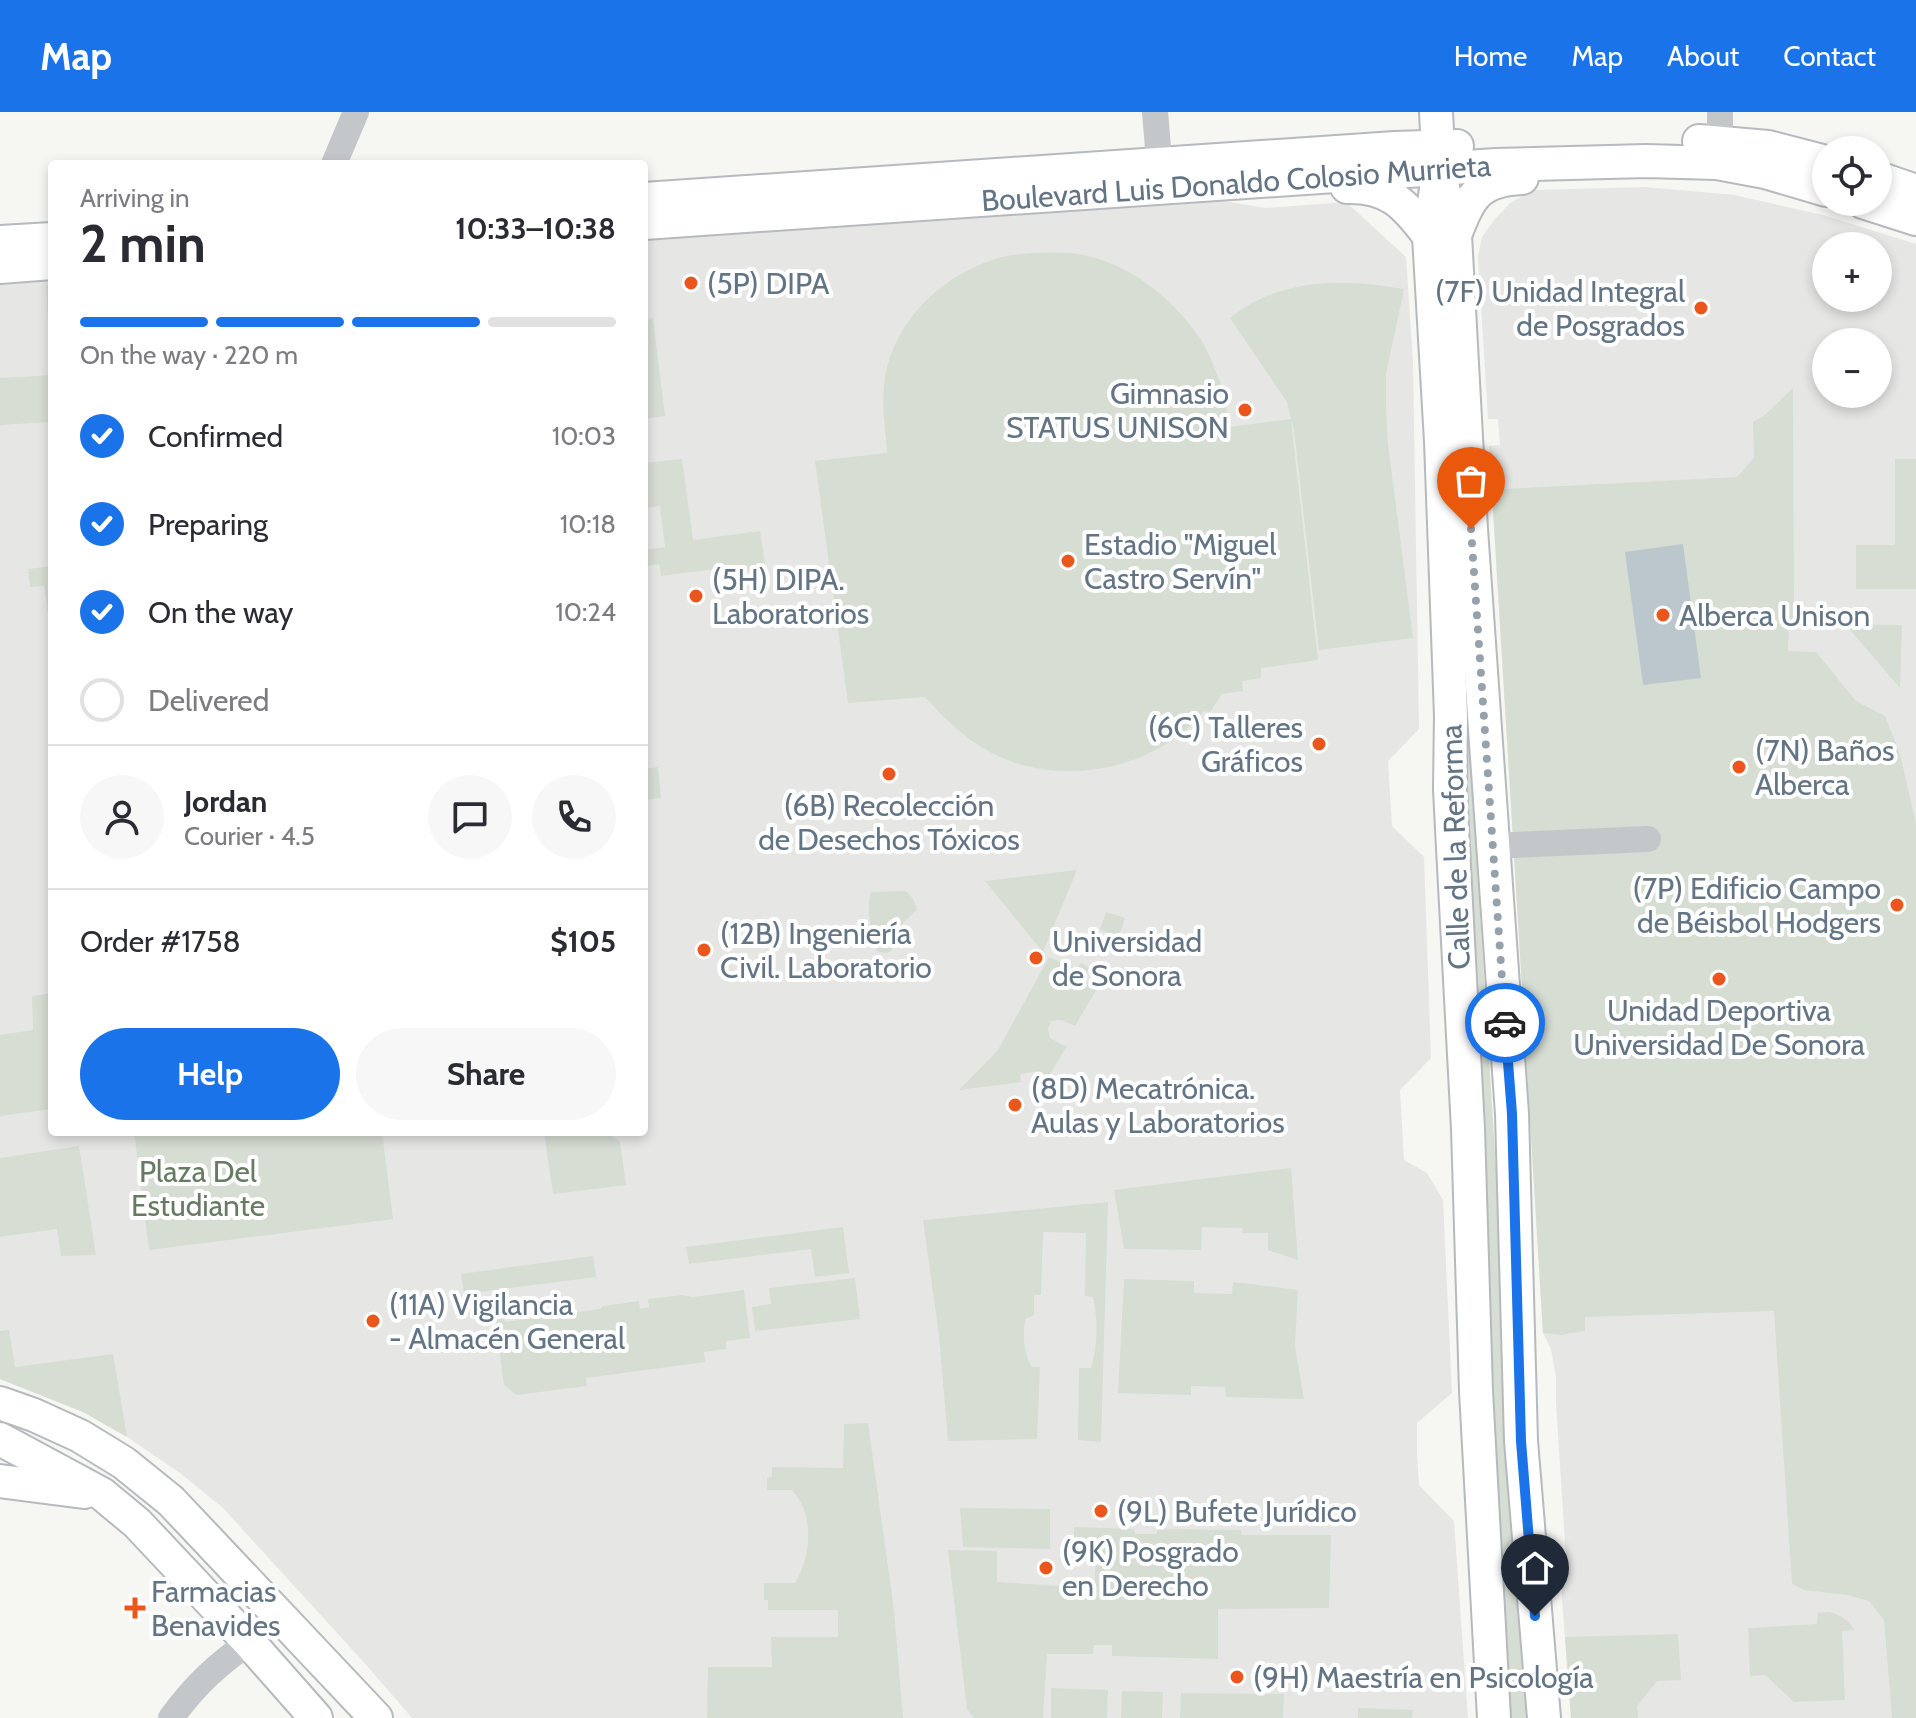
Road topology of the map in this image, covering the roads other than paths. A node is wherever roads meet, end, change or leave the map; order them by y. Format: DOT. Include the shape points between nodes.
graph roads {
  1 [pos="356,112"];
  2 [pos="1155,112"];
  3 [pos="1436,112"];
  4 [pos="1720,127"];
  5 [pos="1438,158"];
  6 [pos="1812,158"];
  7 [pos="336,160"];
  8 [pos="1765,172"];
  9 [pos="1812,172"];
  10 [pos="1160,176"];
  11 [pos="1892,183"];
  12 [pos="1230,184"];
  13 [pos="1812,186"];
  14 [pos="1916,191"];
  15 [pos="1892,195"];
  16 [pos="648,199"];
  17 [pos="1916,199"];
  18 [pos="1892,211"];
  19 [pos="1916,219"];
  20 [pos="648,223"];
  21 [pos="1442,235"];
  22 [pos="48,239"];
  23 [pos="0,242"];
  24 [pos="48,263"];
  25 [pos="0,267"];
  26 [pos="1648,839"];
  27 [pos="1492,846"];
  28 [pos="0,1403"];
  29 [pos="0,1439"];
  30 [pos="0,1456"];
  31 [pos="41,1460"];
  32 [pos="0,1481"];
  33 [pos="102,1494"];
  34 [pos="249,1642"];
  35 [pos="171,1718"];
  36 [pos="316,1718"];
  37 [pos="354,1718"];
  38 [pos="376,1718"];
  39 [pos="1494,1718"];
  40 [pos="1544,1718"];
  1 -- 7 [label="street"];
  2 -- 10 [label="street"];
  3 -- 5 [label="main road, Calle de la Reforma"];
  4 -- 5 [label="main road, Boulevard Luis Donaldo Colosio Murrieta" via="1669,139"];
  4 -- 6 [label="main road, Boulevard Luis Donaldo Colosio Murrieta"];
  5 -- 8 [label="main road, Boulevard Luis Donaldo Colosio Murrieta" via="1496,165 1717,163"];
  5 -- 10 [label="main road, Boulevard Luis Donaldo Colosio Murrieta"];
  5 -- 12 [label="main road, Boulevard Luis Donaldo Colosio Murrieta"];
  5 -- 21 [label="main road, Calle de la Reforma"];
  8 -- 9 [label="main road"];
  8 -- 13 [label="main road, Boulevard Luis Donaldo Colosio Murrieta"];
  8 -- 21 [label="main road" via="1492,181"];
  10 -- 12 [label="main road, Boulevard Luis Donaldo Colosio Murrieta"];
  10 -- 16 [label="main road, Boulevard Luis Donaldo Colosio Murrieta"];
  10 -- 20 [label="main road, Boulevard Luis Donaldo Colosio Murrieta"];
  11 -- 14 [label="main road"];
  12 -- 21 [label="main road" via="1274,191 1367,187 1398,200"];
  15 -- 17 [label="main road"];
  18 -- 19 [label="main road"];
  21 -- 27 [label="main road, Calle de la Reforma" via="1465,436"];
  21 -- 39 [label="main road, Calle de la Reforma" via="1450,789"];
  22 -- 23 [label="main road"];
  24 -- 25 [label="main road"];
  26 -- 27 [label="street"];
  27 -- 40 [label="main road, Calle de la Reforma" via="1512,1114 1521,1441"];
  28 -- 38 [label="main road" via="80,1436 171,1501"];
  29 -- 31 [label="main road"];
  30 -- 31 [label="main road"];
  31 -- 33 [label="main road"];
  32 -- 33 [label="main road"];
  33 -- 34 [label="main road" via="137,1523"];
  34 -- 35 [label="street" via="192,1690"];
  34 -- 36 [label="main road"];
  34 -- 37 [label="main road" via="273,1637"];
}
